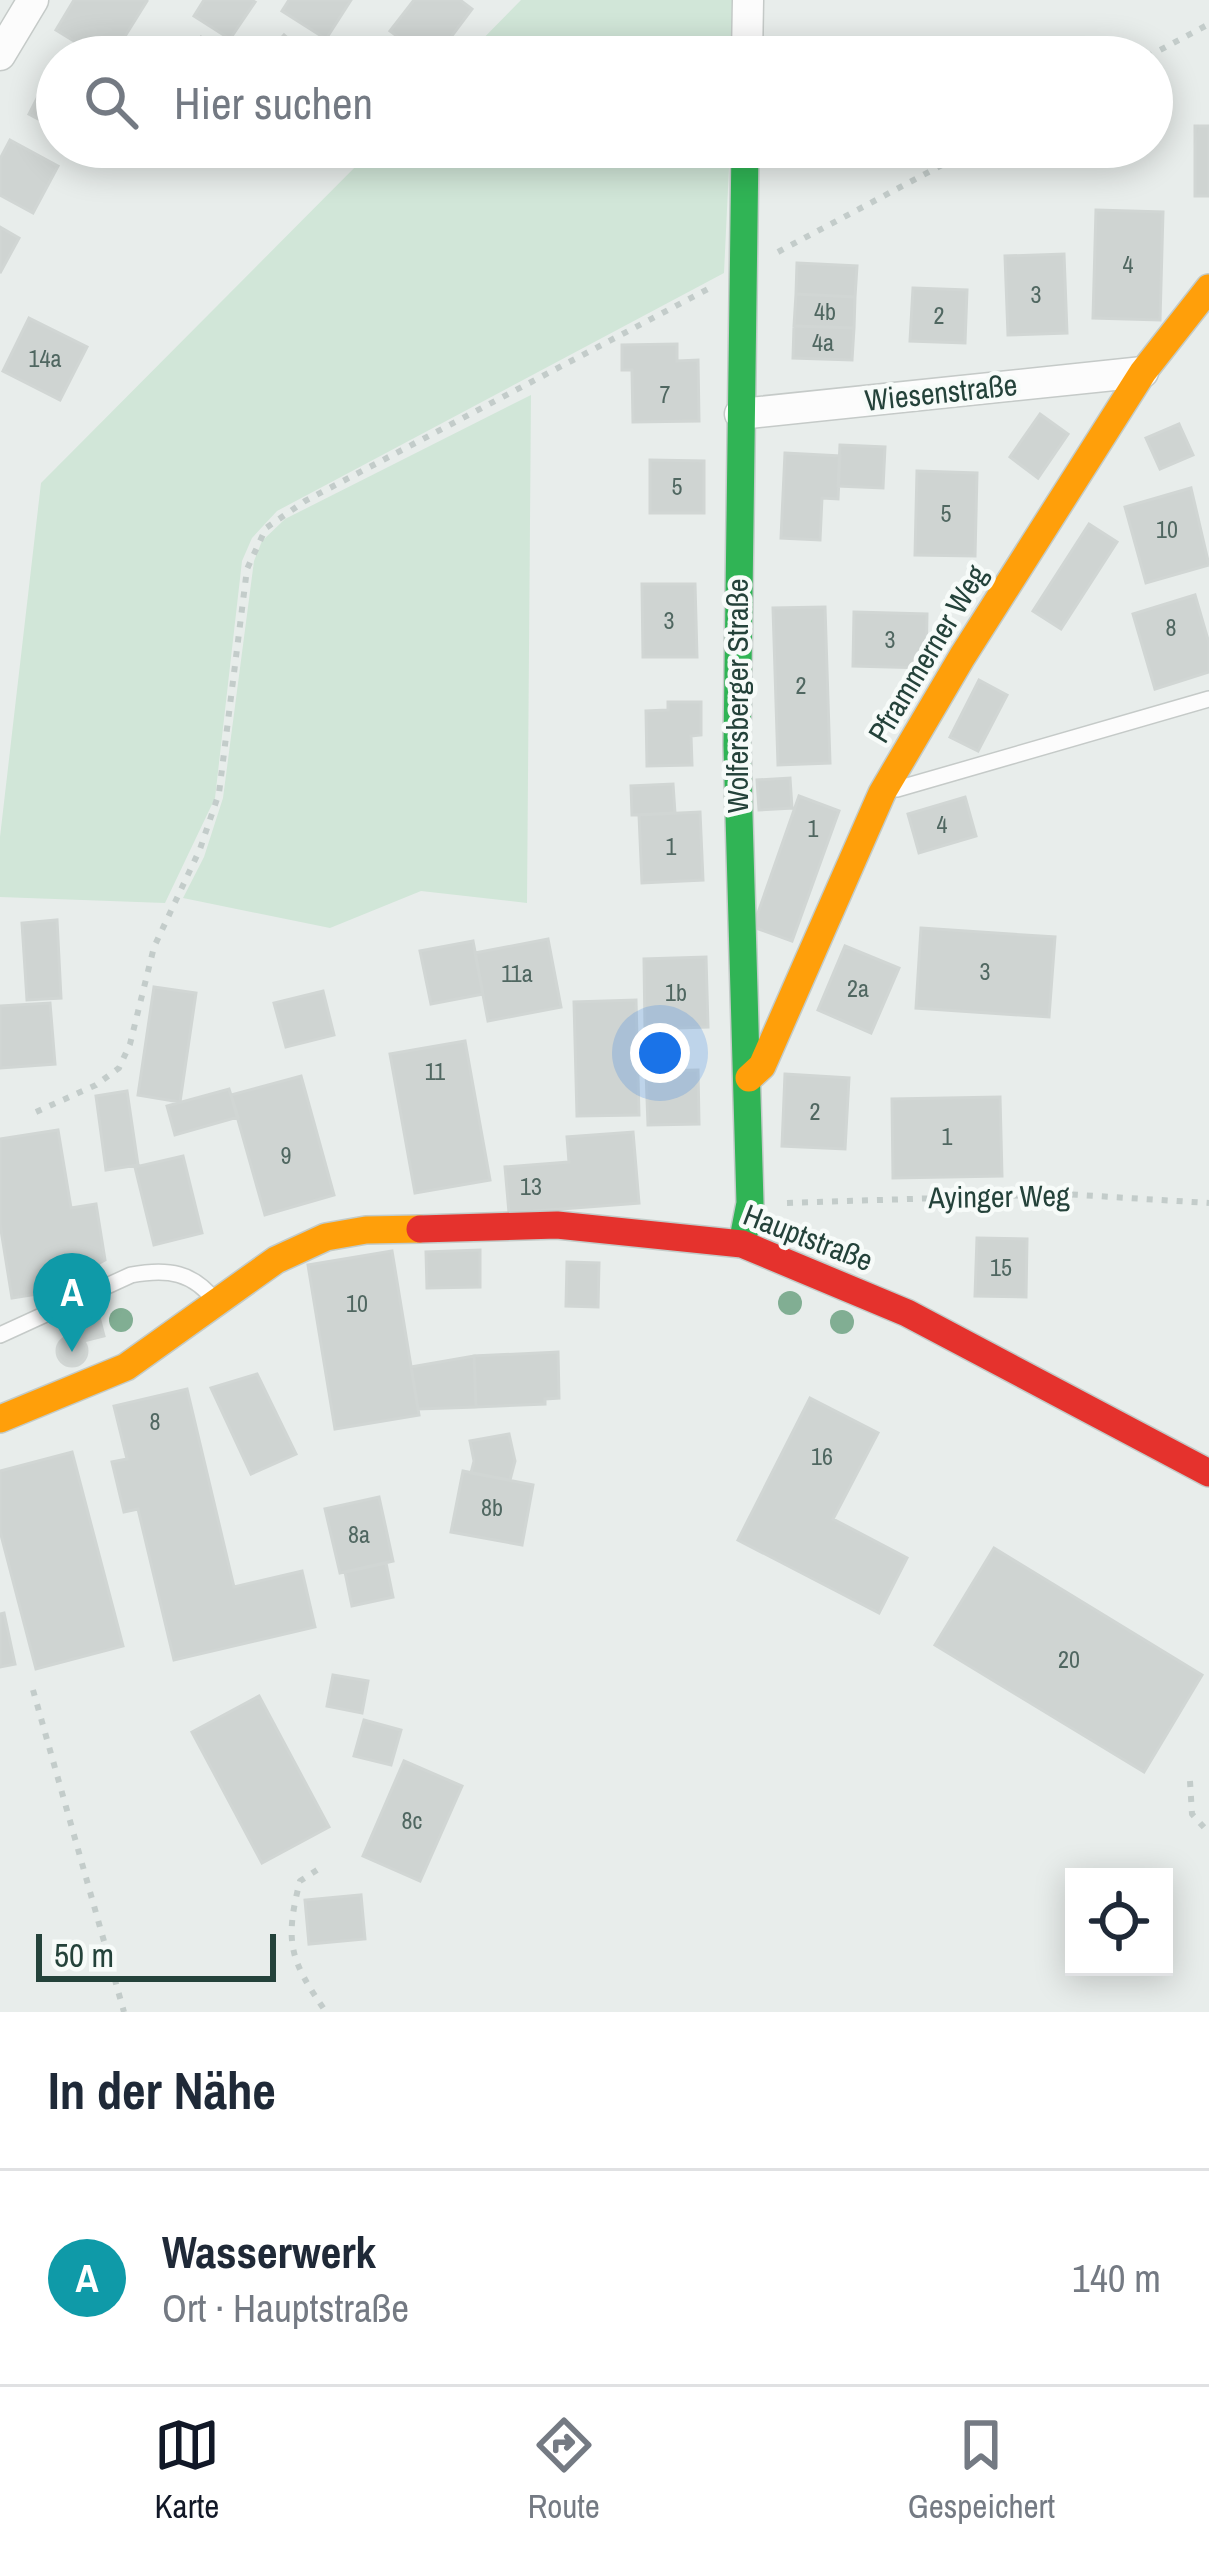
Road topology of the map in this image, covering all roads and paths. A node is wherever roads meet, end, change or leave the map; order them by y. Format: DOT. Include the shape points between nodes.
graph roads {
  1 [pos="33,0"];
  2 [pos="748,0"];
  3 [pos="1209,24"];
  4 [pos="747,36"];
  5 [pos="1173,43"];
  6 [pos="0,55"];
  7 [pos="744,168"];
  8 [pos="936,168"];
  9 [pos="742,271"];
  10 [pos="1209,288"];
  11 [pos="1143,372"];
  12 [pos="740,414"];
  13 [pos="1209,699"];
  14 [pos="882,793"];
  15 [pos="749,1078"];
  16 [pos="36,1112"];
  17 [pos="789,1203"];
  18 [pos="1209,1203"];
  19 [pos="742,1244"];
  20 [pos="218,1304"];
  21 [pos="0,1335"];
  22 [pos="0,1419"];
  23 [pos="1209,1473"];
  24 [pos="33,1690"];
  25 [pos="1190,1781"];
  26 [pos="1209,1833"];
  27 [pos="317,1870"];
  28 [pos="124,2012"];
  29 [pos="326,2012"];
  1 -- 6 [label="street"];
  2 -- 4 [label="street"];
  3 -- 5 [label="path"];
  7 -- 9 [label="street, Wolfersberger Straße"];
  8 -- 9 [label="path"];
  9 -- 12 [label="street, Wolfersberger Straße"];
  9 -- 16 [label="path" via="266,528 247,568 219,793 154,946 130,1044 108,1077"];
  10 -- 11 [label="street, Pframmerner Weg"];
  11 -- 12 [label="street, Wiesenstraße"];
  11 -- 14 [label="street, Pframmerner Weg"];
  12 -- 15 [label="street, Wolfersberger Straße" via="737,769"];
  13 -- 14 [label="lane"];
  14 -- 15 [label="street, Pframmerner Weg" via="762,1066"];
  15 -- 19 [label="street, Wolfersberger Straße" via="750,1203"];
  17 -- 18 [label="path, Ayinger Weg" via="1064,1194"];
  19 -- 20 [label="street, Hauptstraße" via="557,1225 366,1230 299,1247"];
  19 -- 23 [label="street, Hauptstraße" via="907,1313"];
  20 -- 21 [label="lane" via="200,1281 154,1270"];
  20 -- 22 [label="street, Hauptstraße" via="126,1367"];
  24 -- 28 [label="path"];
  25 -- 26 [label="path" via="1192,1814"];
  27 -- 29 [label="path" via="300,1881 289,1924 298,1971"];
}
